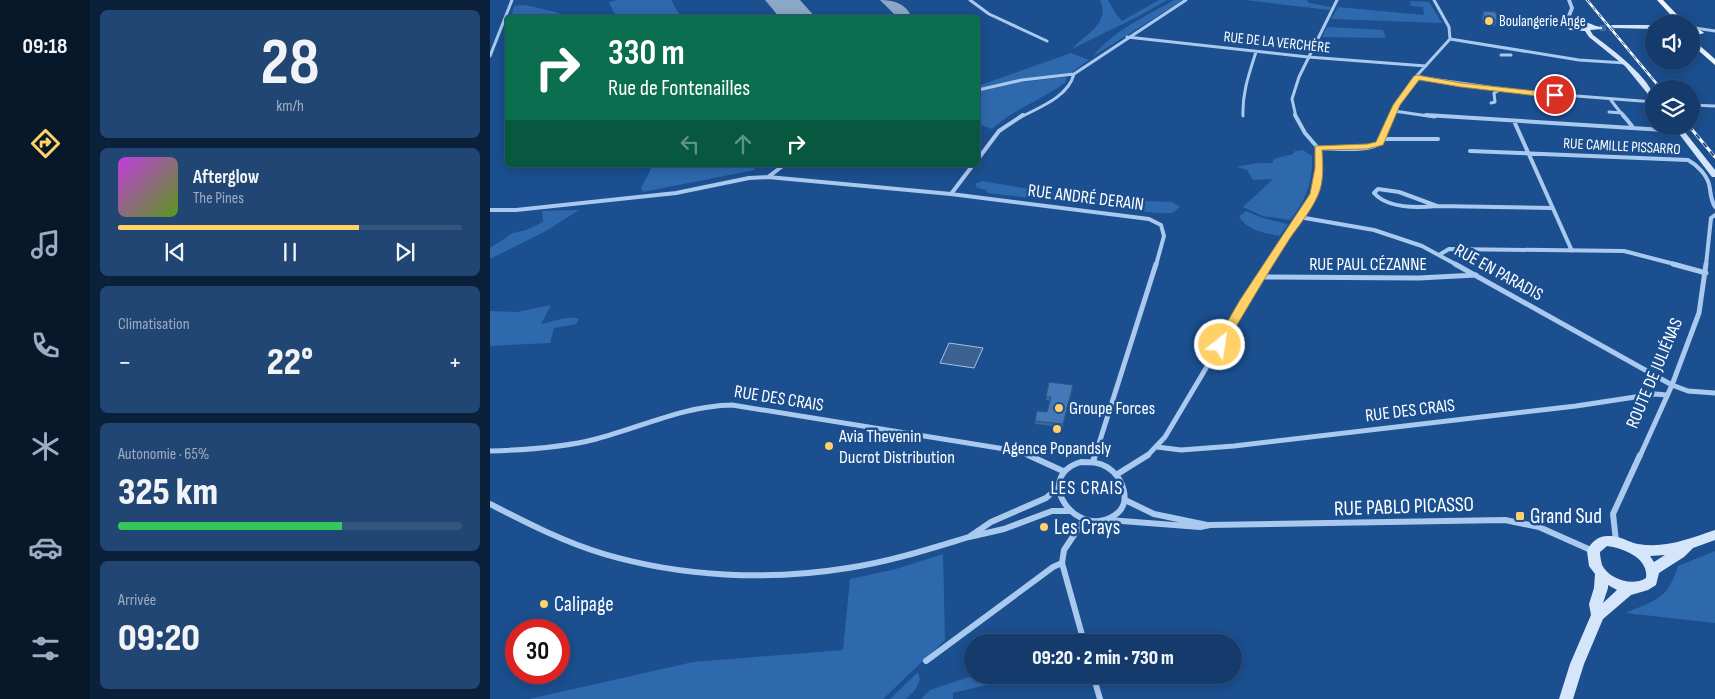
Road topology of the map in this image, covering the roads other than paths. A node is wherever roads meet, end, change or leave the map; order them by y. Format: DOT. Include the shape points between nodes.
graph roads {
  1 [pos="512,0"];
  2 [pos="970,0"];
  3 [pos="1186,0"];
  4 [pos="1337,0"];
  5 [pos="1434,0"];
  6 [pos="1569,0"];
  7 [pos="1655,0"];
  8 [pos="1660,0"];
  9 [pos="1571,13"];
  10 [pos="506,15"];
  11 [pos="1667,15"];
  12 [pos="1674,15"];
  13 [pos="505,18"];
  14 [pos="1567,21"];
  15 [pos="1587,26"];
  16 [pos="1599,26"];
  17 [pos="1615,27"];
  18 [pos="1645,28"];
  19 [pos="1574,30"];
  20 [pos="1715,31"];
  21 [pos="1700,32"];
  22 [pos="1700,32"];
  23 [pos="1127,37"];
  24 [pos="1450,39"];
  25 [pos="1047,41"];
  26 [pos="1700,45"];
  27 [pos="1510,50"];
  28 [pos="1256,52"];
  29 [pos="1501,55"];
  30 [pos="490,56"];
  31 [pos="1617,56"];
  32 [pos="1308,57"];
  33 [pos="1625,63"];
  34 [pos="1715,63"];
  35 [pos="1426,66"];
  36 [pos="1074,74"];
  37 [pos="1417,78"];
  38 [pos="1645,87"];
  39 [pos="980,90"];
  40 [pos="1501,90"];
  41 [pos="1610,99"];
  42 [pos="1645,101"];
  43 [pos="1491,103"];
  44 [pos="1700,106"];
  45 [pos="1715,106"];
  46 [pos="1394,111"];
  47 [pos="1609,112"];
  48 [pos="1622,112"];
  49 [pos="1244,116"];
  50 [pos="1514,121"];
  51 [pos="1632,126"];
  52 [pos="1645,127"];
  53 [pos="1683,135"];
  54 [pos="1383,139"];
  55 [pos="1438,139"];
  56 [pos="1398,140"];
  57 [pos="1401,144"];
  58 [pos="1318,148"];
  59 [pos="1470,152"];
  60 [pos="1528,153"];
  61 [pos="980,156"];
  62 [pos="781,167"];
  63 [pos="971,167"];
  64 [pos="1715,174"];
  65 [pos="768,177"];
  66 [pos="951,194"];
  67 [pos="1437,206"];
  68 [pos="1715,207"];
  69 [pos="1552,208"];
  70 [pos="490,210"];
  71 [pos="1715,215"];
  72 [pos="1299,217"];
  73 [pos="1572,251"];
  74 [pos="1439,255"];
  75 [pos="1706,273"];
  76 [pos="1476,275"];
  77 [pos="1260,277"];
  78 [pos="1672,385"];
  79 [pos="1715,393"];
  80 [pos="1667,395"];
  81 [pos="1157,447"];
  82 [pos="490,450"];
  83 [pos="1093,462"];
  84 [pos="1063,471"];
  85 [pos="1116,475"];
  86 [pos="1059,487"];
  87 [pos="1125,500"];
  88 [pos="490,504"];
  89 [pos="1070,511"];
  90 [pos="1084,520"];
  91 [pos="1109,520"];
  92 [pos="1210,525"];
  93 [pos="1715,535"];
  94 [pos="969,537"];
  95 [pos="1616,541"];
  96 [pos="1688,546"];
  97 [pos="1635,548"];
  98 [pos="1593,551"];
  99 [pos="1062,563"];
  100 [pos="1653,571"];
  101 [pos="1601,573"];
  102 [pos="1633,588"];
  103 [pos="1598,615"];
  104 [pos="1082,634"];
  105 [pos="926,661"];
  106 [pos="1096,684"];
  107 [pos="1100,699"];
  108 [pos="1566,699"];
  1 -- 10 [label="street"];
  2 -- 25 [label="street" via="989,14"];
  3 -- 23 [label="street"];
  4 -- 32 [label="street"];
  5 -- 24 [label="street" via="1449,27"];
  6 -- 9 [label="street"];
  7 -- 11 [label="main road"];
  8 -- 12 [label="main road"];
  9 -- 14 [label="street"];
  9 -- 15 [label="street"];
  13 -- 30 [label="street"];
  14 -- 15 [label="main road"];
  14 -- 19 [label="main road" via="1564,25"];
  15 -- 16 [label="main road"];
  15 -- 19 [label="main road"];
  15 -- 31 [label="main road" via="1591,36"];
  17 -- 18 [label="main road"];
  19 -- 31 [label="main road"];
  20 -- 21 [label="street"];
  20 -- 22 [label="street"];
  23 -- 28 [label="street, RUE DE LA VERCHÈRE"];
  23 -- 36 [label="street"];
  24 -- 27 [label="street"];
  24 -- 35 [label="street"];
  26 -- 34 [label="main road"];
  27 -- 29 [label="street" via="1512,56"];
  27 -- 33 [label="street" via="1585,61"];
  28 -- 32 [label="street, RUE DE LA VERCHÈRE"];
  28 -- 49 [label="street" via="1242,99"];
  31 -- 33 [label="main road"];
  32 -- 35 [label="street, RUE DE LA VERCHÈRE"];
  32 -- 58 [label="street" via="1293,93 1292,105 1305,133"];
  33 -- 38 [label="main road"];
  35 -- 37 [label="street"];
  36 -- 39 [label="street" via="1022,80"];
  36 -- 61 [label="street" via="1073,81 1051,101 999,130"];
  37 -- 40 [label="street"];
  37 -- 46 [label="street"];
  40 -- 41 [label="street"];
  40 -- 43 [label="street" via="1494,93 1495,102"];
  41 -- 42 [label="street"];
  41 -- 48 [label="street"];
  44 -- 45 [label="street"];
  46 -- 50 [label="street" via="1444,118"];
  46 -- 54 [label="street"];
  47 -- 48 [label="street"];
  48 -- 51 [label="street"];
  50 -- 52 [label="street"];
  50 -- 60 [label="street"];
  53 -- 64 [label="main road"];
  54 -- 56 [label="street"];
  54 -- 58 [label="street" via="1367,147"];
  55 -- 56 [label="street"];
  56 -- 57 [label="street"];
  58 -- 72 [label="street" via="1317,188"];
  59 -- 60 [label="street, RUE CAMILLE PISSARRO"];
  60 -- 68 [label="street, RUE CAMILLE PISSARRO" via="1688,160 1708,181"];
  60 -- 69 [label="street"];
  62 -- 65 [label="street"];
  63 -- 66 [label="street"];
  65 -- 66 [label="street, RUE ANDRÉ DERAIN"];
  65 -- 70 [label="street, RUE ANDRÉ DERAIN" via="629,199"];
  66 -- 83 [label="street, RUE ANDRÉ DERAIN" via="1134,216 1161,224 1162,245"];
  67 -- 67 [label="street" via="1389,202 1377,198 1374,193 1378,189 1390,190"];
  67 -- 69 [label="street"];
  69 -- 73 [label="street"];
  71 -- 75 [label="street, ROUTE DE JULIÉNAS" via="1711,218"];
  72 -- 74 [label="street, RUE EN PARADIS" via="1374,230"];
  72 -- 77 [label="street"];
  73 -- 74 [label="street" via="1449,249"];
  73 -- 75 [label="street" via="1630,251"];
  74 -- 76 [label="street, RUE EN PARADIS"];
  75 -- 78 [label="street, ROUTE DE JULIÉNAS" via="1700,313"];
  76 -- 77 [label="street, RUE PAUL CÉZANNE"];
  76 -- 78 [label="street, RUE EN PARADIS"];
  77 -- 81 [label="street" via="1178,418"];
  78 -- 79 [label="street, RUE EN PARADIS" via="1688,392"];
  78 -- 80 [label="street, ROUTE DE JULIÉNAS"];
  80 -- 81 [label="street, RUE DES CRAIS" via="1234,446 1182,450"];
  80 -- 95 [label="street, ROUTE DE JULIÉNAS" via="1613,514"];
  81 -- 85 [label="street" via="1137,464"];
  82 -- 84 [label="street, RUE DES CRAIS" via="551,448 701,408 733,405 1006,449 1035,457"];
  83 -- 84 [label="street" via="1076,464"];
  83 -- 85 [label="street"];
  84 -- 86 [label="street"];
  85 -- 87 [label="street"];
  86 -- 89 [label="street"];
  86 -- 94 [label="street" via="1046,498 992,522"];
  87 -- 91 [label="street" via="1119,513"];
  87 -- 92 [label="street, RUE PABLO PICASSO" via="1157,516"];
  88 -- 94 [label="street" via="551,536 624,560 713,574 835,571 909,556"];
  89 -- 90 [label="street"];
  89 -- 94 [label="street" via="1052,510 1004,529"];
  90 -- 91 [label="street"];
  90 -- 99 [label="street" via="1064,550"];
  91 -- 92 [label="street, RUE PABLO PICASSO" via="1182,527"];
  92 -- 98 [label="street, RUE PABLO PICASSO" via="1505,520 1539,527"];
  93 -- 96 [label="main road"];
  95 -- 97 [label="main road"];
  95 -- 98 [label="main road" via="1600,543"];
  96 -- 97 [label="main road" via="1655,552"];
  96 -- 100 [label="main road"];
  97 -- 100 [label="main road"];
  98 -- 101 [label="main road" via="1592,557"];
  99 -- 104 [label="street"];
  99 -- 105 [label="street"];
  100 -- 102 [label="main road" via="1648,585"];
  101 -- 102 [label="main road" via="1619,585"];
  101 -- 103 [label="main road" via="1596,604"];
  102 -- 103 [label="main road" via="1617,596"];
  103 -- 108 [label="main road" via="1576,664"];
  106 -- 107 [label="street"];
}
